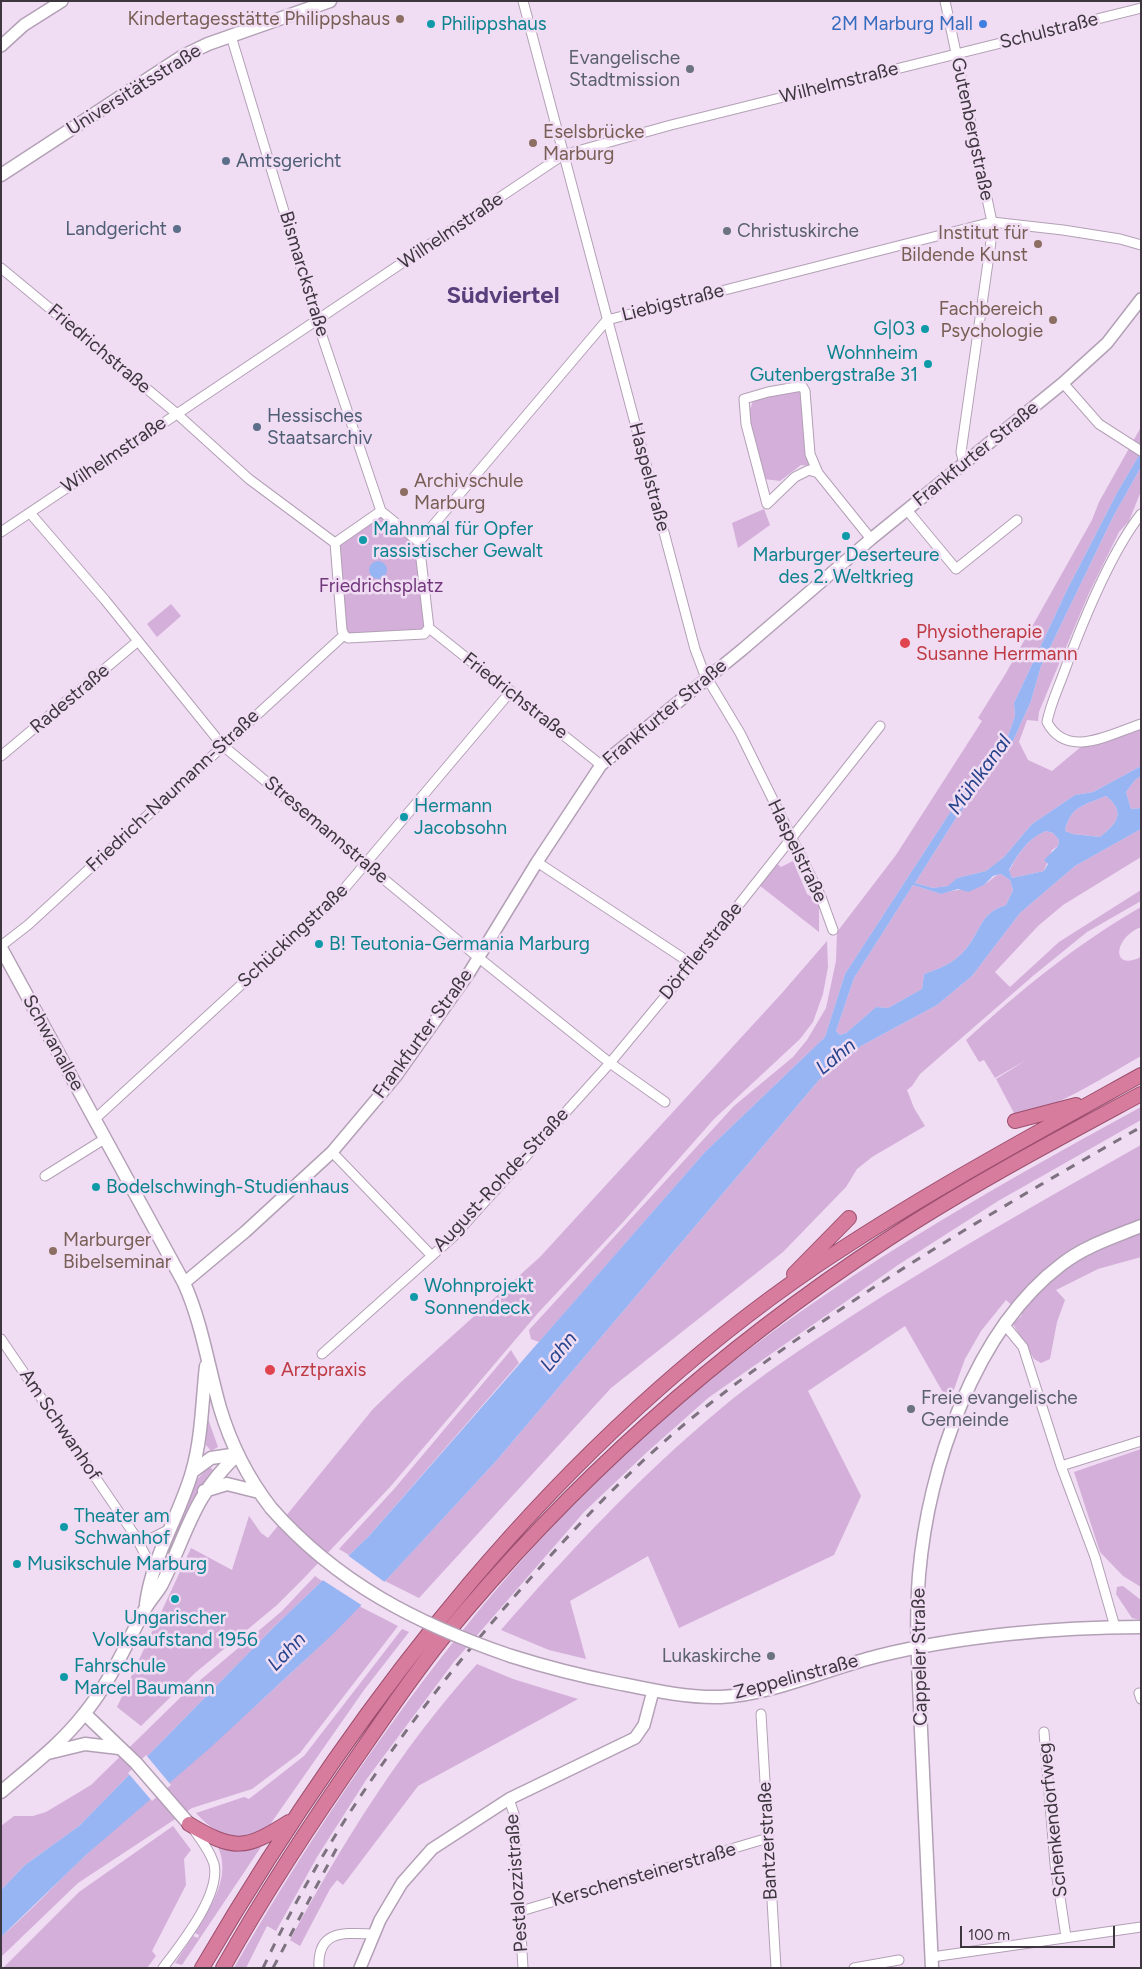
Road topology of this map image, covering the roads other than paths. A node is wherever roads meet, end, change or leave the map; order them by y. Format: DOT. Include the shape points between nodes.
graph roads {
  1 [pos="62,1"];
  2 [pos="330,1"];
  3 [pos="523,1"];
  4 [pos="945,1"];
  5 [pos="1141,8"];
  6 [pos="231,36"];
  7 [pos="1,46"];
  8 [pos="957,54"];
  9 [pos="563,155"];
  10 [pos="1,175"];
  11 [pos="992,222"];
  12 [pos="1141,245"];
  13 [pos="1,268"];
  14 [pos="1141,299"];
  15 [pos="607,320"];
  16 [pos="317,321"];
  17 [pos="1063,383"];
  18 [pos="176,413"];
  19 [pos="1141,451"];
  20 [pos="964,464"];
  21 [pos="818,473"];
  22 [pos="907,510"];
  23 [pos="382,511"];
  24 [pos="30,513"];
  25 [pos="1141,514"];
  26 [pos="1017,520"];
  27 [pos="1,532"];
  28 [pos="871,539"];
  29 [pos="419,542"];
  30 [pos="335,543"];
  31 [pos="429,628"];
  32 [pos="344,635"];
  33 [pos="138,642"];
  34 [pos="707,679"];
  35 [pos="511,691"];
  36 [pos="1141,724"];
  37 [pos="880,726"];
  38 [pos="222,745"];
  39 [pos="1,756"];
  40 [pos="601,765"];
  41 [pos="791,839"];
  42 [pos="537,862"];
  43 [pos="366,864"];
  44 [pos="833,930"];
  45 [pos="1,947"];
  46 [pos="479,958"];
  47 [pos="692,964"];
  48 [pos="610,1063"];
  49 [pos="1141,1075"];
  50 [pos="1141,1094"];
  51 [pos="1096,1100"];
  52 [pos="665,1102"];
  53 [pos="95,1119"];
  54 [pos="1015,1121"];
  55 [pos="106,1138"];
  56 [pos="332,1152"];
  57 [pos="45,1176"];
  58 [pos="849,1218"];
  59 [pos="1141,1226"];
  60 [pos="431,1255"];
  61 [pos="184,1283"];
  62 [pos="766,1303"];
  63 [pos="1004,1324"];
  64 [pos="1,1339"];
  65 [pos="322,1354"];
  66 [pos="207,1356"];
  67 [pos="1141,1441"];
  68 [pos="238,1454"];
  69 [pos="1061,1466"];
  70 [pos="192,1472"];
  71 [pos="204,1491"];
  72 [pos="258,1492"];
  73 [pos="270,1508"];
  74 [pos="171,1528"];
  75 [pos="136,1536"];
  76 [pos="153,1570"];
  77 [pos="146,1607"];
  78 [pos="1115,1627"];
  79 [pos="1141,1627"];
  80 [pos="917,1648"];
  81 [pos="653,1691"];
  82 [pos="85,1714"];
  83 [pos="761,1714"];
  84 [pos="1044,1732"];
  85 [pos="121,1748"];
  86 [pos="46,1753"];
  87 [pos="1,1792"];
  88 [pos="509,1799"];
  89 [pos="294,1819"];
  90 [pos="189,1824"];
  91 [pos="768,1838"];
  92 [pos="208,1840"];
  93 [pos="521,1911"];
  94 [pos="1141,1926"];
  95 [pos="372,1934"];
  96 [pos="1066,1937"];
  97 [pos="899,1960"];
  98 [pos="932,1963"];
  99 [pos="163,1968"];
  100 [pos="202,1968"];
  101 [pos="223,1968"];
  102 [pos="319,1968"];
  103 [pos="360,1968"];
  104 [pos="523,1968"];
  105 [pos="776,1968"];
  106 [pos="854,1968"];
  1 -- 7 [label="street" via="24,25"];
  2 -- 6 [label="main road, Universitätsstraße"];
  3 -- 9 [label="street, Haspelstraße"];
  4 -- 8 [label="street, Gutenbergstraße"];
  5 -- 8 [label="street, Schulstraße"];
  6 -- 10 [label="main road, Universitätsstraße" via="173,62"];
  6 -- 16 [label="street, Bismarckstraße"];
  8 -- 9 [label="street, Wilhelmstraße"];
  8 -- 11 [label="street, Gutenbergstraße"];
  9 -- 15 [label="street, Haspelstraße"];
  9 -- 16 [label="street, Wilhelmstraße"];
  11 -- 12 [label="street" via="1063,230"];
  11 -- 15 [label="street, Liebigstraße"];
  11 -- 20 [label="street, Gutenbergstraße" via="961,452"];
  13 -- 18 [label="street, Friedrichstraße"];
  14 -- 17 [label="street, Frankfurter Straße" via="1107,343"];
  15 -- 29 [label="street, Liebigstraße"];
  15 -- 34 [label="street, Haspelstraße" via="695,648"];
  16 -- 18 [label="street, Wilhelmstraße"];
  16 -- 23 [label="street, Bismarckstraße"];
  17 -- 19 [label="street" via="1099,424"];
  17 -- 20 [label="street, Frankfurter Straße"];
  18 -- 24 [label="street, Wilhelmstraße"];
  18 -- 30 [label="street, Friedrichstraße" via="250,479"];
  20 -- 22 [label="street, Frankfurter Straße"];
  21 -- 21 [label="street" via="810,454 802,386 744,399 746,424 768,504 795,477 809,470"];
  21 -- 28 [label="street"];
  22 -- 26 [label="street" via="956,569"];
  22 -- 28 [label="street, Frankfurter Straße"];
  23 -- 29 [label="street"];
  23 -- 30 [label="street"];
  24 -- 27 [label="street, Wilhelmstraße"];
  24 -- 33 [label="street, Stresemannstraße"];
  25 -- 36 [label="street" via="1126,535 1097,593 1047,722 1059,738 1071,743"];
  28 -- 34 [label="street, Frankfurter Straße"];
  29 -- 31 [label="street"];
  30 -- 32 [label="street"];
  31 -- 32 [label="street" via="424,634 357,639"];
  31 -- 35 [label="street, Friedrichstraße"];
  32 -- 38 [label="street, Friedrich-Naumann-Straße"];
  33 -- 38 [label="street, Stresemannstraße"];
  33 -- 39 [label="street, Radestraße"];
  34 -- 40 [label="street, Frankfurter Straße"];
  34 -- 41 [label="street, Haspelstraße" via="740,733"];
  35 -- 40 [label="street, Friedrichstraße"];
  35 -- 43 [label="street, Schückingstraße"];
  37 -- 41 [label="street, Dörfflerstraße"];
  38 -- 43 [label="street, Stresemannstraße"];
  38 -- 45 [label="street, Friedrich-Naumann-Straße"];
  40 -- 42 [label="street, Frankfurter Straße"];
  41 -- 44 [label="street, Haspelstraße" via="821,897"];
  41 -- 47 [label="street, Dörfflerstraße"];
  42 -- 46 [label="street, Frankfurter Straße"];
  42 -- 47 [label="street"];
  43 -- 46 [label="street, Stresemannstraße"];
  43 -- 53 [label="street, Schückingstraße" via="339,895"];
  45 -- 53 [label="main road, Schwanallee"];
  46 -- 48 [label="street, Stresemannstraße"];
  46 -- 56 [label="street, Frankfurter Straße" via="396,1076"];
  47 -- 48 [label="street, Dörfflerstraße"];
  48 -- 52 [label="street, Stresemannstraße"];
  48 -- 60 [label="street, August-Rohde-Straße" via="453,1237"];
  49 -- 51 [label="highway"];
  50 -- 101 [label="highway" via="889,1238 753,1335 617,1450 535,1533 440,1642 319,1811"];
  51 -- 54 [label="highway"];
  51 -- 62 [label="highway" via="943,1186 816,1266"];
  53 -- 55 [label="main road, Schwanallee"];
  55 -- 57 [label="street"];
  55 -- 61 [label="main road, Schwanallee"];
  56 -- 60 [label="street"];
  56 -- 61 [label="street, Frankfurter Straße"];
  58 -- 62 [label="highway"];
  59 -- 63 [label="main road, Cappeler Straße" via="1100,1242 1063,1263 1041,1282"];
  60 -- 65 [label="street, August-Rohde-Straße"];
  61 -- 66 [label="main road, Schwanallee"];
  62 -- 89 [label="highway" via="694,1358 607,1437 476,1574 391,1681"];
  63 -- 69 [label="street" via="1022,1347"];
  63 -- 80 [label="main road, Cappeler Straße" via="962,1401 933,1491 921,1551"];
  64 -- 75 [label="street, Am Schwanhof"];
  66 -- 68 [label="main road, Schwanallee" via="220,1408"];
  66 -- 70 [label="main road" via="199,1438"];
  67 -- 69 [label="street"];
  68 -- 70 [label="main road" via="211,1458"];
  68 -- 71 [label="main road"];
  68 -- 72 [label="main road, Schwanallee"];
  69 -- 78 [label="street" via="1095,1557"];
  70 -- 74 [label="main road"];
  71 -- 72 [label="main road" via="228,1484"];
  71 -- 77 [label="main road" via="162,1583"];
  72 -- 73 [label="main road, Schwanallee"];
  73 -- 81 [label="main road, Zeppelinstraße, bridge" via="311,1550 357,1584 436,1627 559,1672"];
  74 -- 75 [label="street" via="152,1538"];
  74 -- 76 [label="main road"];
  75 -- 76 [label="street, Am Schwanhof"];
  76 -- 77 [label="main road"];
  77 -- 82 [label="main road" via="116,1666"];
  78 -- 79 [label="main road, Zeppelinstraße"];
  78 -- 80 [label="main road, Zeppelinstraße" via="1042,1632"];
  80 -- 81 [label="main road, Zeppelinstraße" via="879,1655 740,1694 707,1696"];
  80 -- 98 [label="main road, Cappeler Straße"];
  81 -- 88 [label="street" via="644,1725 635,1738"];
  82 -- 85 [label="main road"];
  82 -- 86 [label="main road"];
  83 -- 91 [label="street, Bantzerstraße"];
  84 -- 96 [label="street, Schenkendorfweg" via="1055,1864"];
  85 -- 86 [label="main road" via="85,1744"];
  85 -- 90 [label="main road"];
  86 -- 87 [label="main road"];
  88 -- 93 [label="street, Pestalozzistraße" via="514,1814"];
  88 -- 95 [label="street" via="424,1856 402,1883"];
  89 -- 92 [label="highway" via="268,1836 248,1843"];
  89 -- 100 [label="highway"];
  90 -- 92 [label="highway"];
  91 -- 93 [label="street, Kerschensteinerstraße"];
  91 -- 105 [label="street, Bantzerstraße"];
  92 -- 99 [label="street" via="214,1865 212,1890"];
  93 -- 104 [label="street, Pestalozzistraße"];
  94 -- 96 [label="street"];
  95 -- 102 [label="street" via="334,1935 321,1951"];
  95 -- 103 [label="street"];
  96 -- 98 [label="street"];
  97 -- 106 [label="street"];
}
